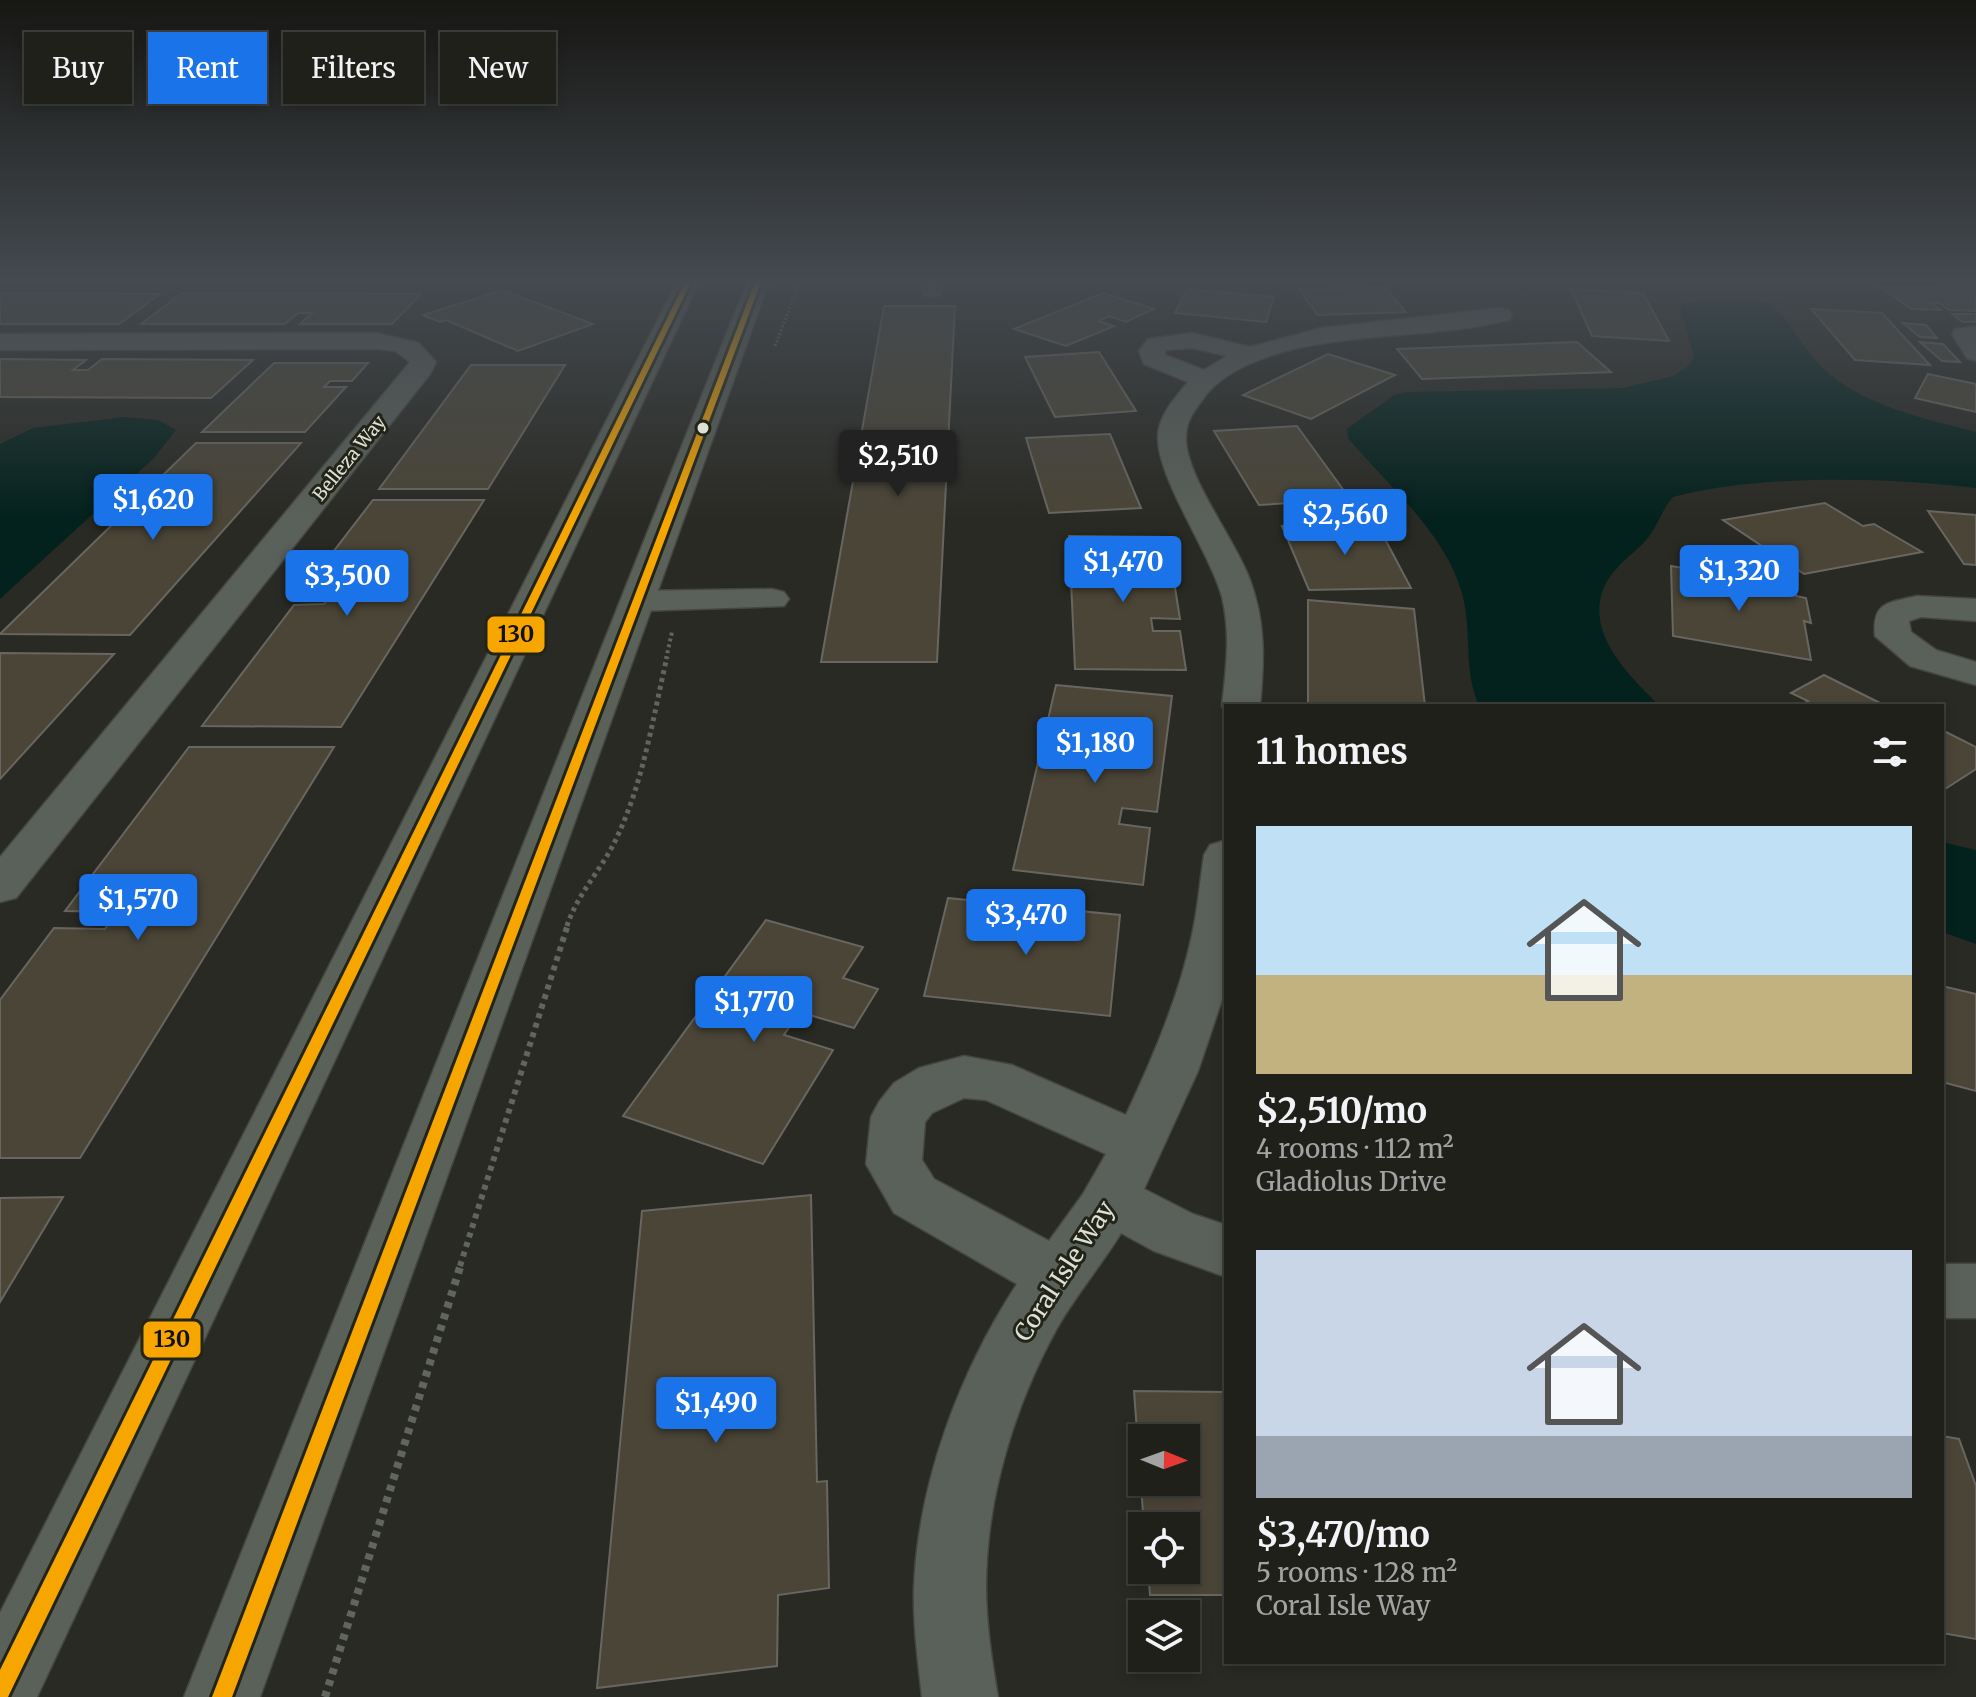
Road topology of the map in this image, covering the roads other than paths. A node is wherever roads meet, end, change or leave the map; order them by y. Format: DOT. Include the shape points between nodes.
graph roads {
  1 [pos="422,361"];
  2 [pos="649,361"];
  3 [pos="733,361"];
  4 [pos="1156,361"];
  5 [pos="1236,361"];
  6 [pos="1204,378"];
  7 [pos="772,599"];
  8 [pos="658,600"];
  9 [pos="1976,610"];
  10 [pos="1976,674"];
  11 [pos="1241,704"];
  12 [pos="1224,870"];
  13 [pos="0,887"];
  14 [pos="1138,1144"];
  15 [pos="1111,1200"];
  16 [pos="1224,1250"];
  17 [pos="1057,1276"];
  18 [pos="1944,1291"];
  19 [pos="1976,1291"];
  20 [pos="0,1692"];
  21 [pos="222,1697"];
  22 [pos="960,1697"];
  1 -- 13 [label="street, Belleza Way"];
  2 -- 20 [label="main road"];
  3 -- 8 [label="main road"];
  4 -- 6 [label="street"];
  5 -- 6 [label="street"];
  6 -- 11 [label="street" via="1183,402 1170,442 1180,472 1228,561 1242,603 1246,646"];
  7 -- 8 [label="street"];
  8 -- 21 [label="main road"];
  9 -- 10 [label="street" via="1917,606 1891,616 1893,636 1923,658"];
  12 -- 14 [label="street, Coral Isle Way" via="1205,977"];
  14 -- 15 [label="street, Coral Isle Way"];
  14 -- 17 [label="street" via="993,1080 964,1077 938,1083 913,1098 898,1117 894,1164 914,1196"];
  15 -- 16 [label="street" via="1175,1233"];
  15 -- 17 [label="street, Coral Isle Way"];
  17 -- 22 [label="street, Coral Isle Way" via="999,1379 971,1454 956,1534 951,1622"];
  18 -- 19 [label="street"];
}
